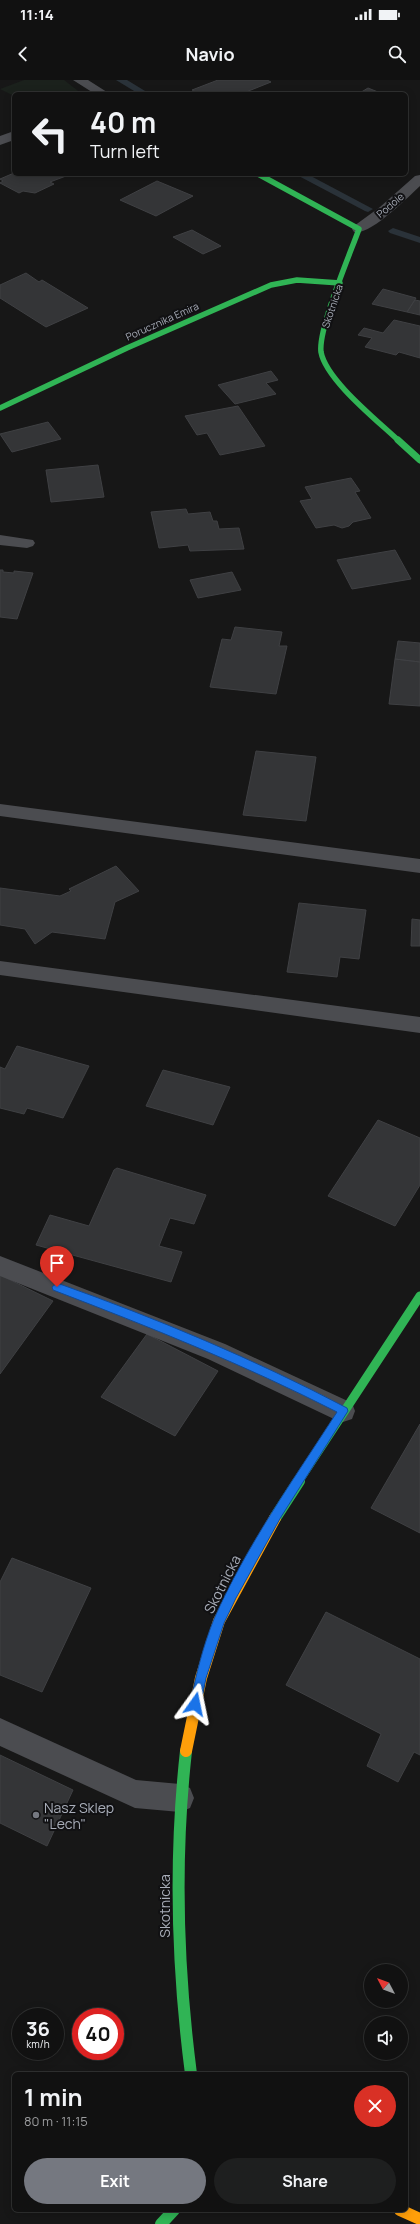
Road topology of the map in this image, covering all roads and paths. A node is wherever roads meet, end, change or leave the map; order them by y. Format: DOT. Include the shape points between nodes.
graph roads {
  1 [pos="79,80"];
  2 [pos="100,92"];
  3 [pos="12,136"];
  4 [pos="0,141"];
  5 [pos="262,176"];
  6 [pos="420,179"];
  7 [pos="359,229"];
  8 [pos="340,284"];
  9 [pos="0,408"];
  10 [pos="420,460"];
  11 [pos="0,540"];
  12 [pos="27,543"];
  13 [pos="0,810"];
  14 [pos="420,866"];
  15 [pos="0,968"];
  16 [pos="420,1025"];
  17 [pos="0,1266"];
  18 [pos="420,1296"];
  19 [pos="343,1411"];
  20 [pos="0,1732"];
  21 [pos="180,1798"];
  22 [pos="191,2072"];
  23 [pos="172,2212"];
  24 [pos="404,2212"];
  25 [pos="420,2219"];
  26 [pos="161,2224"];
  1 -- 2 [label="street"];
  3 -- 4 [label="street"];
  5 -- 7 [label="street"];
  6 -- 7 [label="street, Podole"];
  7 -- 8 [label="street, Skotnicka"];
  8 -- 9 [label="street, Porucznika Emira" via="295,280 267,287 127,348"];
  8 -- 10 [label="street, Skotnicka" via="322,338 321,351 326,368 338,384"];
  11 -- 12 [label="street"];
  13 -- 14 [label="street"];
  15 -- 16 [label="street"];
  17 -- 19 [label="street" via="156,1325 289,1382"];
  18 -- 19 [label="street, Skotnicka"];
  19 -- 21 [label="street, Skotnicka" via="277,1514 219,1621 199,1685 189,1730"];
  20 -- 21 [label="street" via="135,1794"];
  21 -- 22 [label="street, Skotnicka" via="179,1971"];
  23 -- 26 [label="street"];
  24 -- 25 [label="street"];
}
